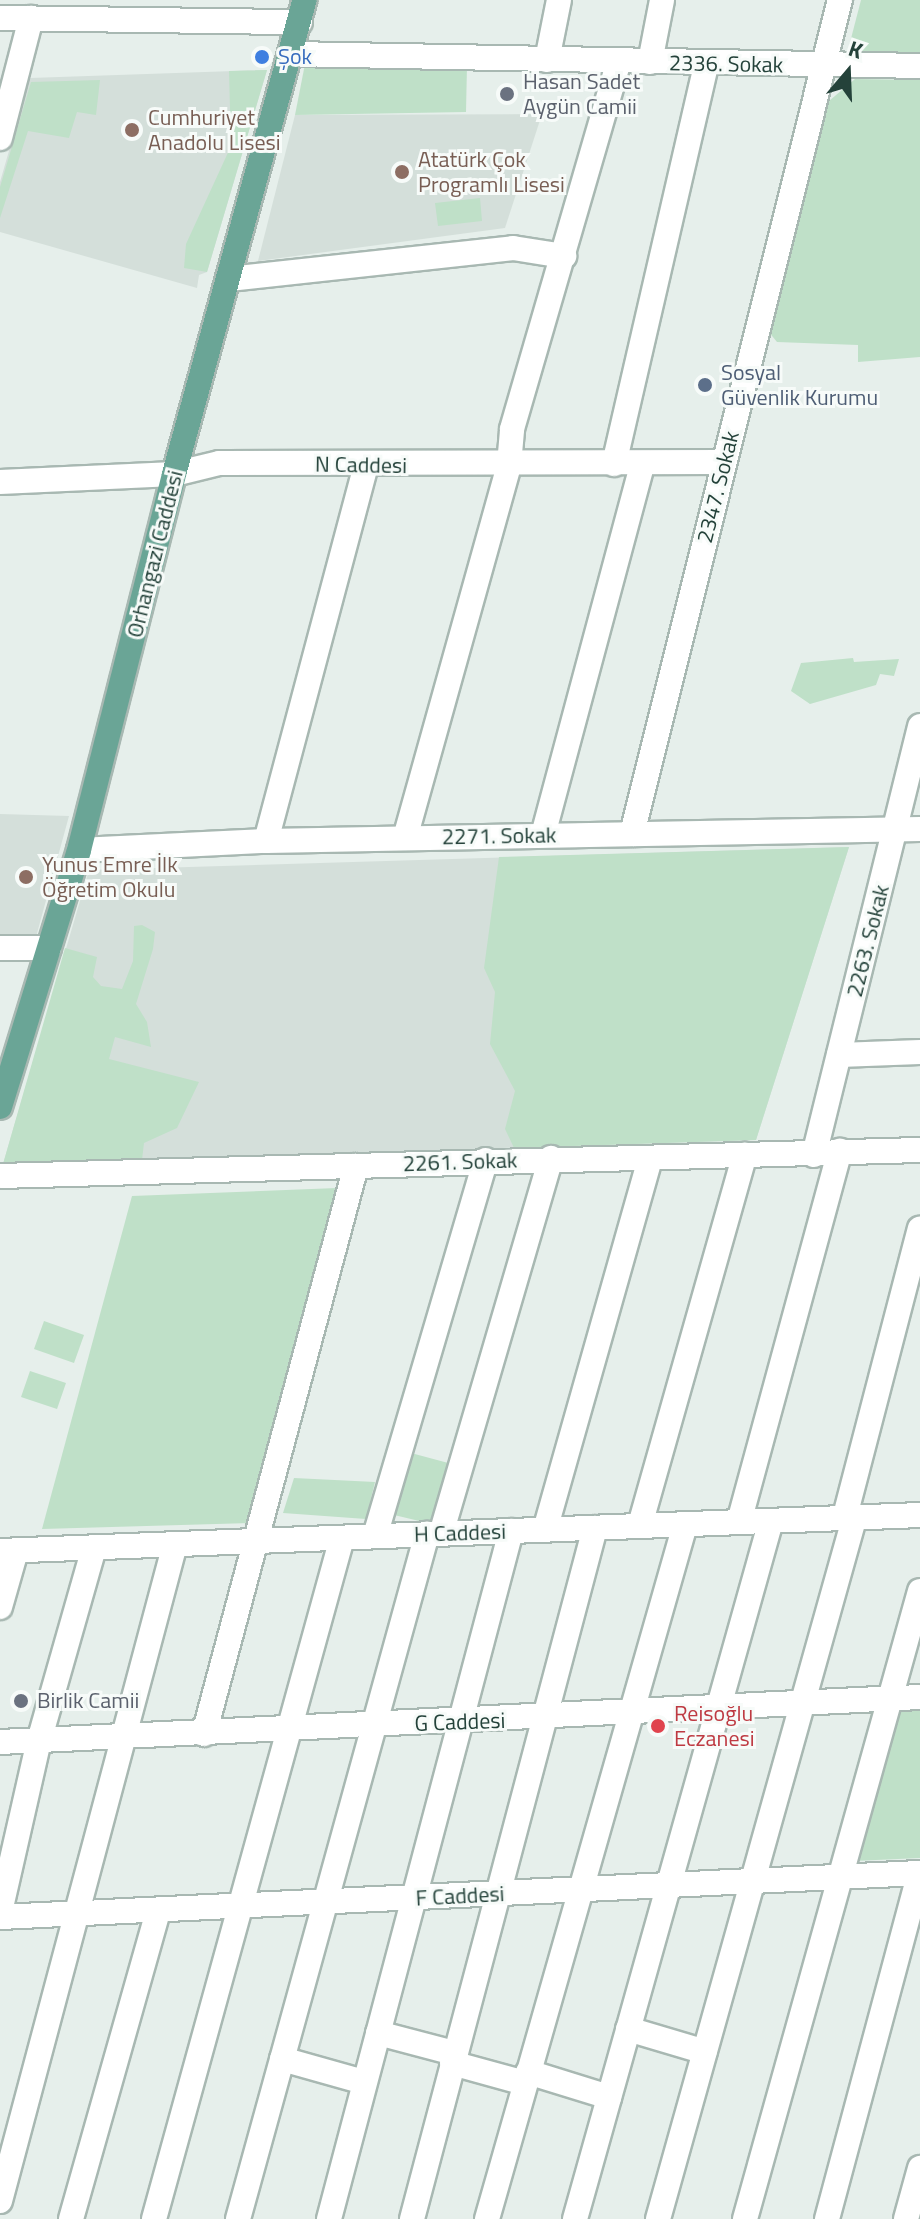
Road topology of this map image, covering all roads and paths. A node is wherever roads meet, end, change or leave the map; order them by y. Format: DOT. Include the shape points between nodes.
graph roads {
  1 [pos="559,0"];
  2 [pos="662,0"];
  3 [pos="840,0"];
  4 [pos="303,11"];
  5 [pos="0,18"];
  6 [pos="31,18"];
  7 [pos="291,54"];
  8 [pos="547,60"];
  9 [pos="619,61"];
  10 [pos="650,62"];
  11 [pos="706,64"];
  12 [pos="825,66"];
  13 [pos="920,66"];
  14 [pos="7,84"];
  15 [pos="0,138"];
  16 [pos="564,256"];
  17 [pos="229,279"];
  18 [pos="724,462"];
  19 [pos="614,464"];
  20 [pos="509,465"];
  21 [pos="642,465"];
  22 [pos="366,466"];
  23 [pos="174,474"];
  24 [pos="0,482"];
  25 [pos="920,726"];
  26 [pos="908,829"];
  27 [pos="632,834"];
  28 [pos="543,835"];
  29 [pos="405,838"];
  30 [pos="266,841"];
  31 [pos="79,850"];
  32 [pos="0,948"];
  33 [pos="49,948"];
  34 [pos="920,1052"];
  35 [pos="839,1055"];
  36 [pos="0,1107"];
  37 [pos="920,1150"];
  38 [pos="840,1151"];
  39 [pos="745,1155"];
  40 [pos="814,1155"];
  41 [pos="551,1158"];
  42 [pos="486,1160"];
  43 [pos="650,1160"];
  44 [pos="356,1166"];
  45 [pos="0,1176"];
  46 [pos="920,1229"];
  47 [pos="920,1515"];
  48 [pos="850,1516"];
  49 [pos="771,1521"];
  50 [pos="739,1522"];
  51 [pos="640,1525"];
  52 [pos="685,1525"];
  53 [pos="595,1528"];
  54 [pos="545,1530"];
  55 [pos="511,1531"];
  56 [pos="434,1534"];
  57 [pos="375,1536"];
  58 [pos="342,1538"];
  59 [pos="260,1541"];
  60 [pos="175,1544"];
  61 [pos="94,1548"];
  62 [pos="8,1551"];
  63 [pos="920,1591"];
  64 [pos="0,1607"];
  65 [pos="920,1697"];
  66 [pos="890,1699"];
  67 [pos="802,1704"];
  68 [pos="718,1709"];
  69 [pos="632,1711"];
  70 [pos="541,1719"];
  71 [pos="460,1721"];
  72 [pos="375,1726"];
  73 [pos="289,1730"];
  74 [pos="204,1734"];
  75 [pos="122,1737"];
  76 [pos="39,1741"];
  77 [pos="0,1742"];
  78 [pos="920,1873"];
  79 [pos="840,1877"];
  80 [pos="752,1882"];
  81 [pos="668,1886"];
  82 [pos="579,1891"];
  83 [pos="496,1895"];
  84 [pos="412,1899"];
  85 [pos="325,1902"];
  86 [pos="240,1907"];
  87 [pos="158,1911"];
  88 [pos="75,1914"];
  89 [pos="0,1915"];
  90 [pos="628,2029"];
  91 [pos="378,2033"];
  92 [pos="705,2052"];
  93 [pos="453,2058"];
  94 [pos="282,2059"];
  95 [pos="527,2077"];
  96 [pos="364,2082"];
  97 [pos="609,2097"];
  98 [pos="920,2168"];
  99 [pos="0,2201"];
  100 [pos="71,2219"];
  101 [pos="154,2219"];
  102 [pos="238,2219"];
  103 [pos="329,2219"];
  104 [pos="412,2219"];
  105 [pos="487,2219"];
  106 [pos="575,2219"];
  107 [pos="658,2219"];
  108 [pos="745,2219"];
  109 [pos="827,2219"];
  110 [pos="906,2219"];
  1 -- 8 [label="street"];
  2 -- 10 [label="street"];
  3 -- 12 [label="street, 2347. Sokak"];
  4 -- 6 [label="street"];
  4 -- 7 [label="main road, Orhangazi Caddesi"];
  5 -- 6 [label="street"];
  6 -- 14 [label="street"];
  7 -- 8 [label="street, 2336. Sokak"];
  7 -- 17 [label="main road, Orhangazi Caddesi"];
  8 -- 9 [label="street, 2336. Sokak"];
  9 -- 10 [label="street, 2336. Sokak"];
  9 -- 16 [label="street"];
  10 -- 11 [label="street, 2336. Sokak"];
  11 -- 12 [label="street, 2336. Sokak"];
  11 -- 19 [label="street"];
  12 -- 13 [label="street, 2336. Sokak"];
  12 -- 18 [label="street, 2347. Sokak"];
  14 -- 15 [label="street"];
  16 -- 17 [label="street" via="513,248"];
  16 -- 20 [label="street" via="512,429"];
  17 -- 23 [label="main road, Orhangazi Caddesi"];
  18 -- 21 [label="street, N Caddesi"];
  18 -- 27 [label="street, 2347. Sokak"];
  19 -- 20 [label="street, N Caddesi"];
  19 -- 21 [label="street, N Caddesi"];
  20 -- 22 [label="street, N Caddesi"];
  20 -- 29 [label="street"];
  21 -- 28 [label="street"];
  22 -- 23 [label="street, N Caddesi" via="219,463"];
  22 -- 30 [label="street"];
  23 -- 24 [label="street, N Caddesi"];
  23 -- 31 [label="main road, Orhangazi Caddesi"];
  25 -- 26 [label="street, 2263. Sokak"];
  26 -- 27 [label="street, 2271. Sokak"];
  26 -- 35 [label="street, 2263. Sokak"];
  27 -- 28 [label="street, 2271. Sokak"];
  28 -- 29 [label="street, 2271. Sokak"];
  29 -- 30 [label="street, 2271. Sokak"];
  30 -- 31 [label="street, 2271. Sokak"];
  31 -- 33 [label="main road, Orhangazi Caddesi"];
  32 -- 33 [label="street"];
  33 -- 36 [label="main road, Orhangazi Caddesi"];
  34 -- 35 [label="street"];
  35 -- 40 [label="street, 2263. Sokak"];
  37 -- 38 [label="street, 2261. Sokak"];
  38 -- 40 [label="street, 2261. Sokak"];
  38 -- 50 [label="street"];
  39 -- 40 [label="street, 2261. Sokak"];
  39 -- 43 [label="street, 2261. Sokak"];
  39 -- 51 [label="street"];
  41 -- 42 [label="street, 2261. Sokak"];
  41 -- 43 [label="street, 2261. Sokak"];
  41 -- 56 [label="street"];
  42 -- 44 [label="street, 2261. Sokak"];
  42 -- 57 [label="street"];
  43 -- 54 [label="street"];
  44 -- 45 [label="street, 2261. Sokak"];
  44 -- 59 [label="street"];
  46 -- 48 [label="street"];
  47 -- 48 [label="street, H Caddesi"];
  48 -- 49 [label="street, H Caddesi"];
  48 -- 67 [label="street"];
  49 -- 50 [label="street, H Caddesi"];
  49 -- 68 [label="street"];
  50 -- 52 [label="street, H Caddesi"];
  51 -- 52 [label="street, H Caddesi"];
  51 -- 53 [label="street, H Caddesi"];
  52 -- 69 [label="street"];
  53 -- 54 [label="street, H Caddesi"];
  53 -- 70 [label="street"];
  54 -- 55 [label="street, H Caddesi"];
  55 -- 56 [label="street, H Caddesi"];
  55 -- 71 [label="street"];
  56 -- 57 [label="street, H Caddesi"];
  56 -- 72 [label="street"];
  57 -- 58 [label="street, H Caddesi"];
  58 -- 59 [label="street, H Caddesi"];
  58 -- 73 [label="street"];
  59 -- 60 [label="street, H Caddesi"];
  59 -- 74 [label="street"];
  60 -- 61 [label="street, H Caddesi"];
  60 -- 75 [label="street"];
  61 -- 62 [label="street, H Caddesi"];
  61 -- 76 [label="street"];
  62 -- 64 [label="street"];
  63 -- 66 [label="street"];
  65 -- 66 [label="street, G Caddesi"];
  66 -- 67 [label="street, G Caddesi"];
  66 -- 79 [label="street"];
  67 -- 68 [label="street, G Caddesi"];
  67 -- 80 [label="street"];
  68 -- 69 [label="street, G Caddesi"];
  68 -- 81 [label="street"];
  69 -- 70 [label="street, G Caddesi"];
  69 -- 82 [label="street"];
  70 -- 71 [label="street, G Caddesi"];
  70 -- 83 [label="street"];
  71 -- 72 [label="street, G Caddesi"];
  71 -- 84 [label="street"];
  72 -- 73 [label="street, G Caddesi"];
  72 -- 85 [label="street"];
  73 -- 74 [label="street, G Caddesi"];
  73 -- 86 [label="street"];
  74 -- 75 [label="street, G Caddesi"];
  75 -- 76 [label="street, G Caddesi"];
  75 -- 88 [label="street"];
  76 -- 77 [label="street, G Caddesi"];
  76 -- 89 [label="street"];
  78 -- 79 [label="street, F Caddesi"];
  78 -- 109 [label="street"];
  79 -- 80 [label="street, F Caddesi"];
  79 -- 108 [label="street"];
  80 -- 81 [label="street, F Caddesi"];
  80 -- 92 [label="street"];
  81 -- 82 [label="street, F Caddesi"];
  81 -- 90 [label="street"];
  82 -- 83 [label="street, F Caddesi"];
  82 -- 95 [label="street"];
  83 -- 84 [label="street, F Caddesi"];
  83 -- 93 [label="street"];
  84 -- 85 [label="street, F Caddesi"];
  84 -- 91 [label="street"];
  85 -- 86 [label="street, F Caddesi"];
  85 -- 94 [label="street"];
  86 -- 87 [label="street, F Caddesi"];
  86 -- 101 [label="street"];
  87 -- 88 [label="street, F Caddesi"];
  87 -- 100 [label="street"];
  88 -- 89 [label="street, F Caddesi"];
  88 -- 99 [label="street"];
  90 -- 92 [label="street"];
  90 -- 97 [label="street"];
  91 -- 93 [label="street"];
  91 -- 96 [label="street"];
  92 -- 107 [label="street"];
  93 -- 95 [label="street"];
  93 -- 104 [label="street"];
  94 -- 96 [label="street"];
  94 -- 102 [label="street"];
  95 -- 97 [label="street"];
  95 -- 105 [label="street"];
  96 -- 103 [label="street"];
  97 -- 106 [label="street"];
  98 -- 110 [label="street"];
}
